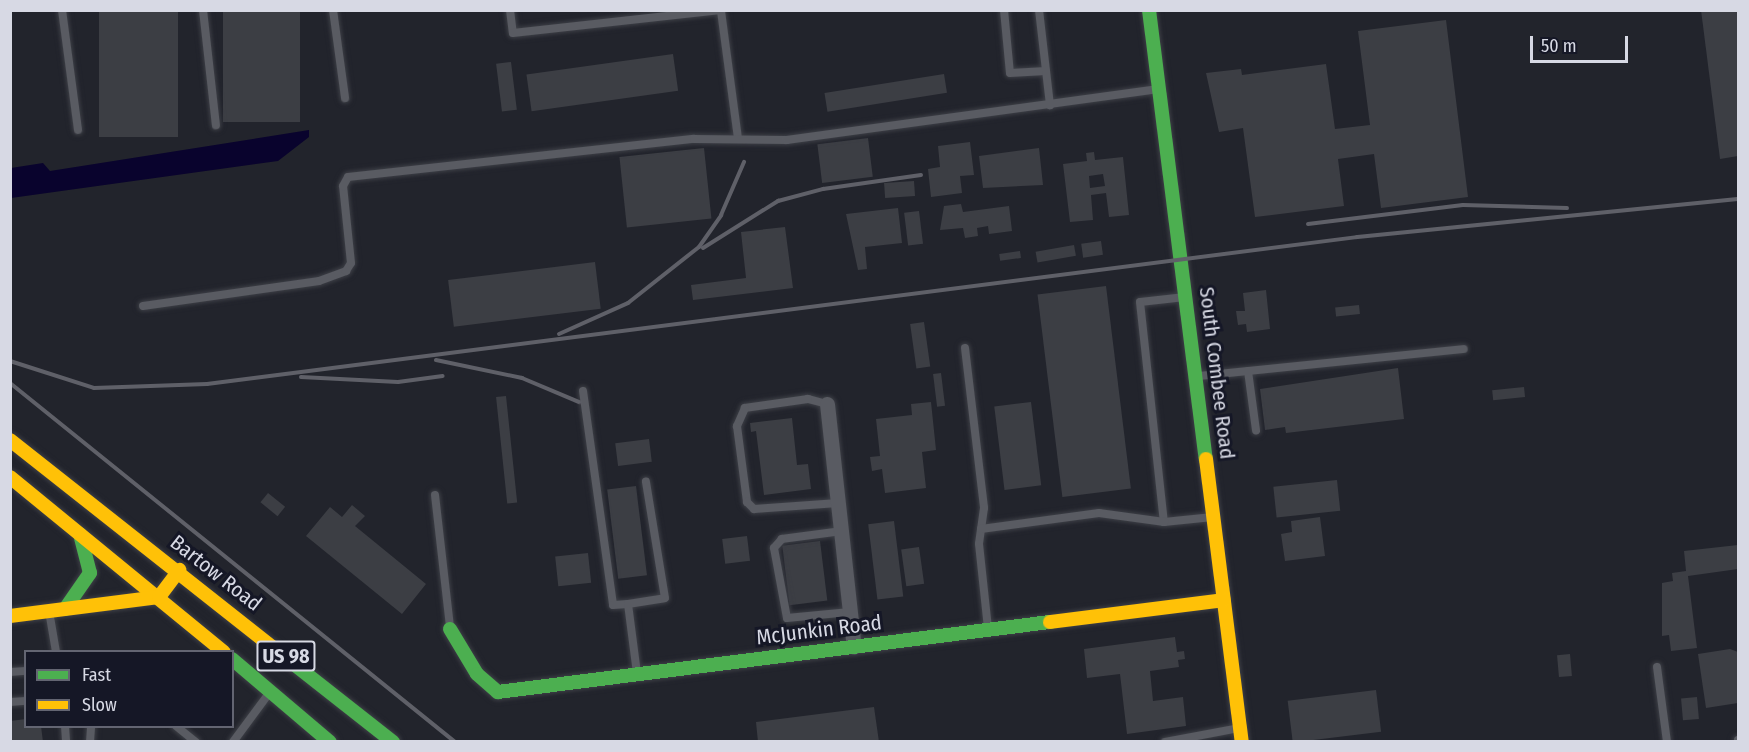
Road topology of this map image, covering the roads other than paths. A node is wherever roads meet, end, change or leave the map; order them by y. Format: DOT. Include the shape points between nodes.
graph roads {
  1 [pos="62,10"];
  2 [pos="203,10"];
  3 [pos="333,10"];
  4 [pos="510,10"];
  5 [pos="721,10"];
  6 [pos="1004,10"];
  7 [pos="1039,10"];
  8 [pos="1149,10"];
  9 [pos="1046,71"];
  10 [pos="1159,89"];
  11 [pos="345,98"];
  12 [pos="1050,105"];
  13 [pos="216,125"];
  14 [pos="78,130"];
  15 [pos="738,140"];
  16 [pos="1186,297"];
  17 [pos="143,306"];
  18 [pos="965,348"];
  19 [pos="1464,349"];
  20 [pos="1248,371"];
  21 [pos="1196,376"];
  22 [pos="583,391"];
  23 [pos="827,404"];
  24 [pos="1256,430"];
  25 [pos="10,440"];
  26 [pos="10,477"];
  27 [pos="646,482"];
  28 [pos="435,495"];
  29 [pos="838,503"];
  30 [pos="1214,516"];
  31 [pos="1164,522"];
  32 [pos="981,529"];
  33 [pos="842,531"];
  34 [pos="79,532"];
  35 [pos="179,570"];
  36 [pos="159,597"];
  37 [pos="1224,600"];
  38 [pos="628,604"];
  39 [pos="66,609"];
  40 [pos="49,611"];
  41 [pos="850,612"];
  42 [pos="10,616"];
  43 [pos="450,629"];
  44 [pos="988,630"];
  45 [pos="854,646"];
  46 [pos="56,650"];
  47 [pos="223,650"];
  48 [pos="234,661"];
  49 [pos="1657,667"];
  50 [pos="638,674"];
  51 [pos="271,691"];
  52 [pos="179,728"];
  53 [pos="233,728"];
  54 [pos="239,733"];
  55 [pos="1241,735"];
  56 [pos="195,741"];
  57 [pos="233,741"];
  58 [pos="330,741"];
  59 [pos="393,741"];
  60 [pos="1165,741"];
  61 [pos="1667,741"];
  1 -- 14 [label="lane"];
  2 -- 13 [label="lane"];
  3 -- 11 [label="lane"];
  4 -- 5 [label="lane" via="513,33"];
  5 -- 15 [label="lane"];
  6 -- 9 [label="lane" via="1010,73"];
  7 -- 9 [label="lane"];
  8 -- 10 [label="main road, South Combee Road"];
  9 -- 12 [label="lane"];
  10 -- 12 [label="lane"];
  10 -- 16 [label="main road, South Combee Road"];
  12 -- 15 [label="lane" via="787,140"];
  15 -- 17 [label="lane" via="694,139 348,177 343,186 351,263 346,271 319,281"];
  16 -- 21 [label="main road, South Combee Road"];
  16 -- 31 [label="lane" via="1140,302"];
  18 -- 32 [label="lane" via="984,508"];
  19 -- 20 [label="lane"];
  20 -- 21 [label="lane"];
  20 -- 24 [label="lane"];
  21 -- 30 [label="main road, South Combee Road"];
  22 -- 38 [label="lane" via="613,605"];
  23 -- 29 [label="street"];
  23 -- 29 [label="lane" via="808,399 745,408 737,426 747,502 754,509"];
  25 -- 35 [label="main road, Bartow Road / US 98"];
  26 -- 34 [label="main road"];
  27 -- 38 [label="lane" via="665,598"];
  28 -- 43 [label="lane"];
  29 -- 33 [label="street"];
  30 -- 31 [label="lane"];
  30 -- 37 [label="main road, South Combee Road"];
  31 -- 32 [label="lane" via="1099,513"];
  32 -- 44 [label="lane"];
  33 -- 41 [label="street"];
  33 -- 41 [label="lane" via="782,539 774,548 787,618"];
  34 -- 36 [label="main road"];
  34 -- 39 [label="main road" via="90,573"];
  35 -- 36 [label="main road"];
  35 -- 59 [label="main road, Bartow Road / US 98"];
  36 -- 39 [label="main road"];
  36 -- 47 [label="main road"];
  37 -- 44 [label="main road, McJunkin Road"];
  37 -- 55 [label="main road, South Combee Road"];
  38 -- 50 [label="lane"];
  39 -- 40 [label="main road"];
  40 -- 42 [label="main road"];
  40 -- 46 [label="lane"];
  41 -- 45 [label="street"];
  43 -- 50 [label="main road, McJunkin Road" via="477,674 498,692"];
  44 -- 45 [label="main road, McJunkin Road"];
  45 -- 50 [label="main road, McJunkin Road"];
  48 -- 51 [label="main road, US 98"];
  49 -- 61 [label="lane"];
  51 -- 54 [label="lane"];
  51 -- 58 [label="main road, US 98"];
  52 -- 56 [label="lane"];
  53 -- 54 [label="lane"];
  54 -- 57 [label="lane"];
  55 -- 60 [label="lane"];
}
